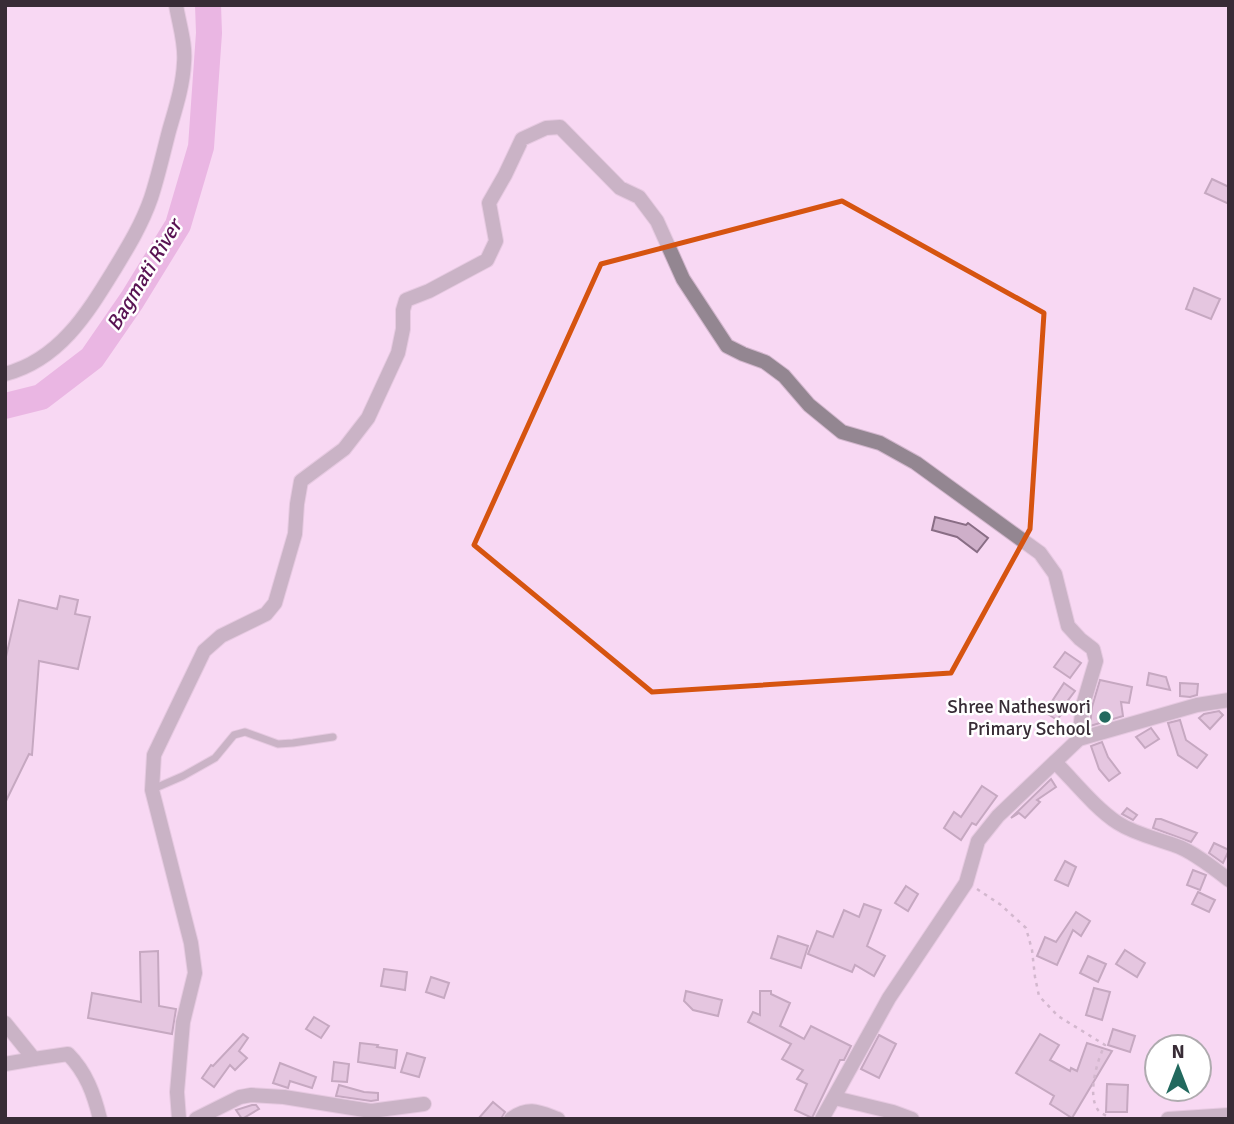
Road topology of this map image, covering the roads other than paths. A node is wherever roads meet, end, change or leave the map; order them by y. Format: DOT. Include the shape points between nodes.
graph roads {
  1 [pos="176,5"];
  2 [pos="5,374"];
  3 [pos="1229,700"];
  4 [pos="333,737"];
  5 [pos="1079,739"];
  6 [pos="1055,762"];
  7 [pos="152,790"];
  8 [pos="1229,880"];
  9 [pos="5,1023"];
  10 [pos="34,1059"];
  11 [pos="5,1063"];
  12 [pos="835,1098"];
  13 [pos="424,1104"];
  14 [pos="1229,1115"];
  15 [pos="100,1119"];
  16 [pos="179,1119"];
  17 [pos="196,1119"];
  18 [pos="511,1119"];
  19 [pos="558,1119"];
  20 [pos="822,1119"];
  21 [pos="912,1119"];
  22 [pos="1168,1119"];
  1 -- 2 [label="street" via="184,64 151,199 137,233 89,311 68,336 41,359"];
  3 -- 5 [label="street"];
  4 -- 7 [label="lane" via="278,744 246,732 234,735 215,758"];
  5 -- 6 [label="street"];
  5 -- 7 [label="street" via="1096,661 1093,649 1068,626 1055,574 1040,553 916,463 880,443 842,432 784,376 765,362 727,346 683,279 657,221 639,197 620,188 560,127 545,128 522,139 489,203 496,241 487,260 406,300 398,353 368,418 344,449 301,481 295,534 275,603 266,614 221,636 204,651 154,755"];
  6 -- 8 [label="street" via="1118,824 1177,845"];
  6 -- 12 [label="street" via="978,841 966,881 889,998"];
  7 -- 16 [label="street" via="195,973 183,1022"];
  9 -- 10 [label="street"];
  10 -- 11 [label="street"];
  10 -- 15 [label="street" via="68,1054 95,1096"];
  12 -- 20 [label="street"];
  12 -- 21 [label="street"];
  13 -- 17 [label="street" via="371,1111 251,1095"];
  14 -- 22 [label="street"];
  18 -- 19 [label="street" via="531,1110"];
}
